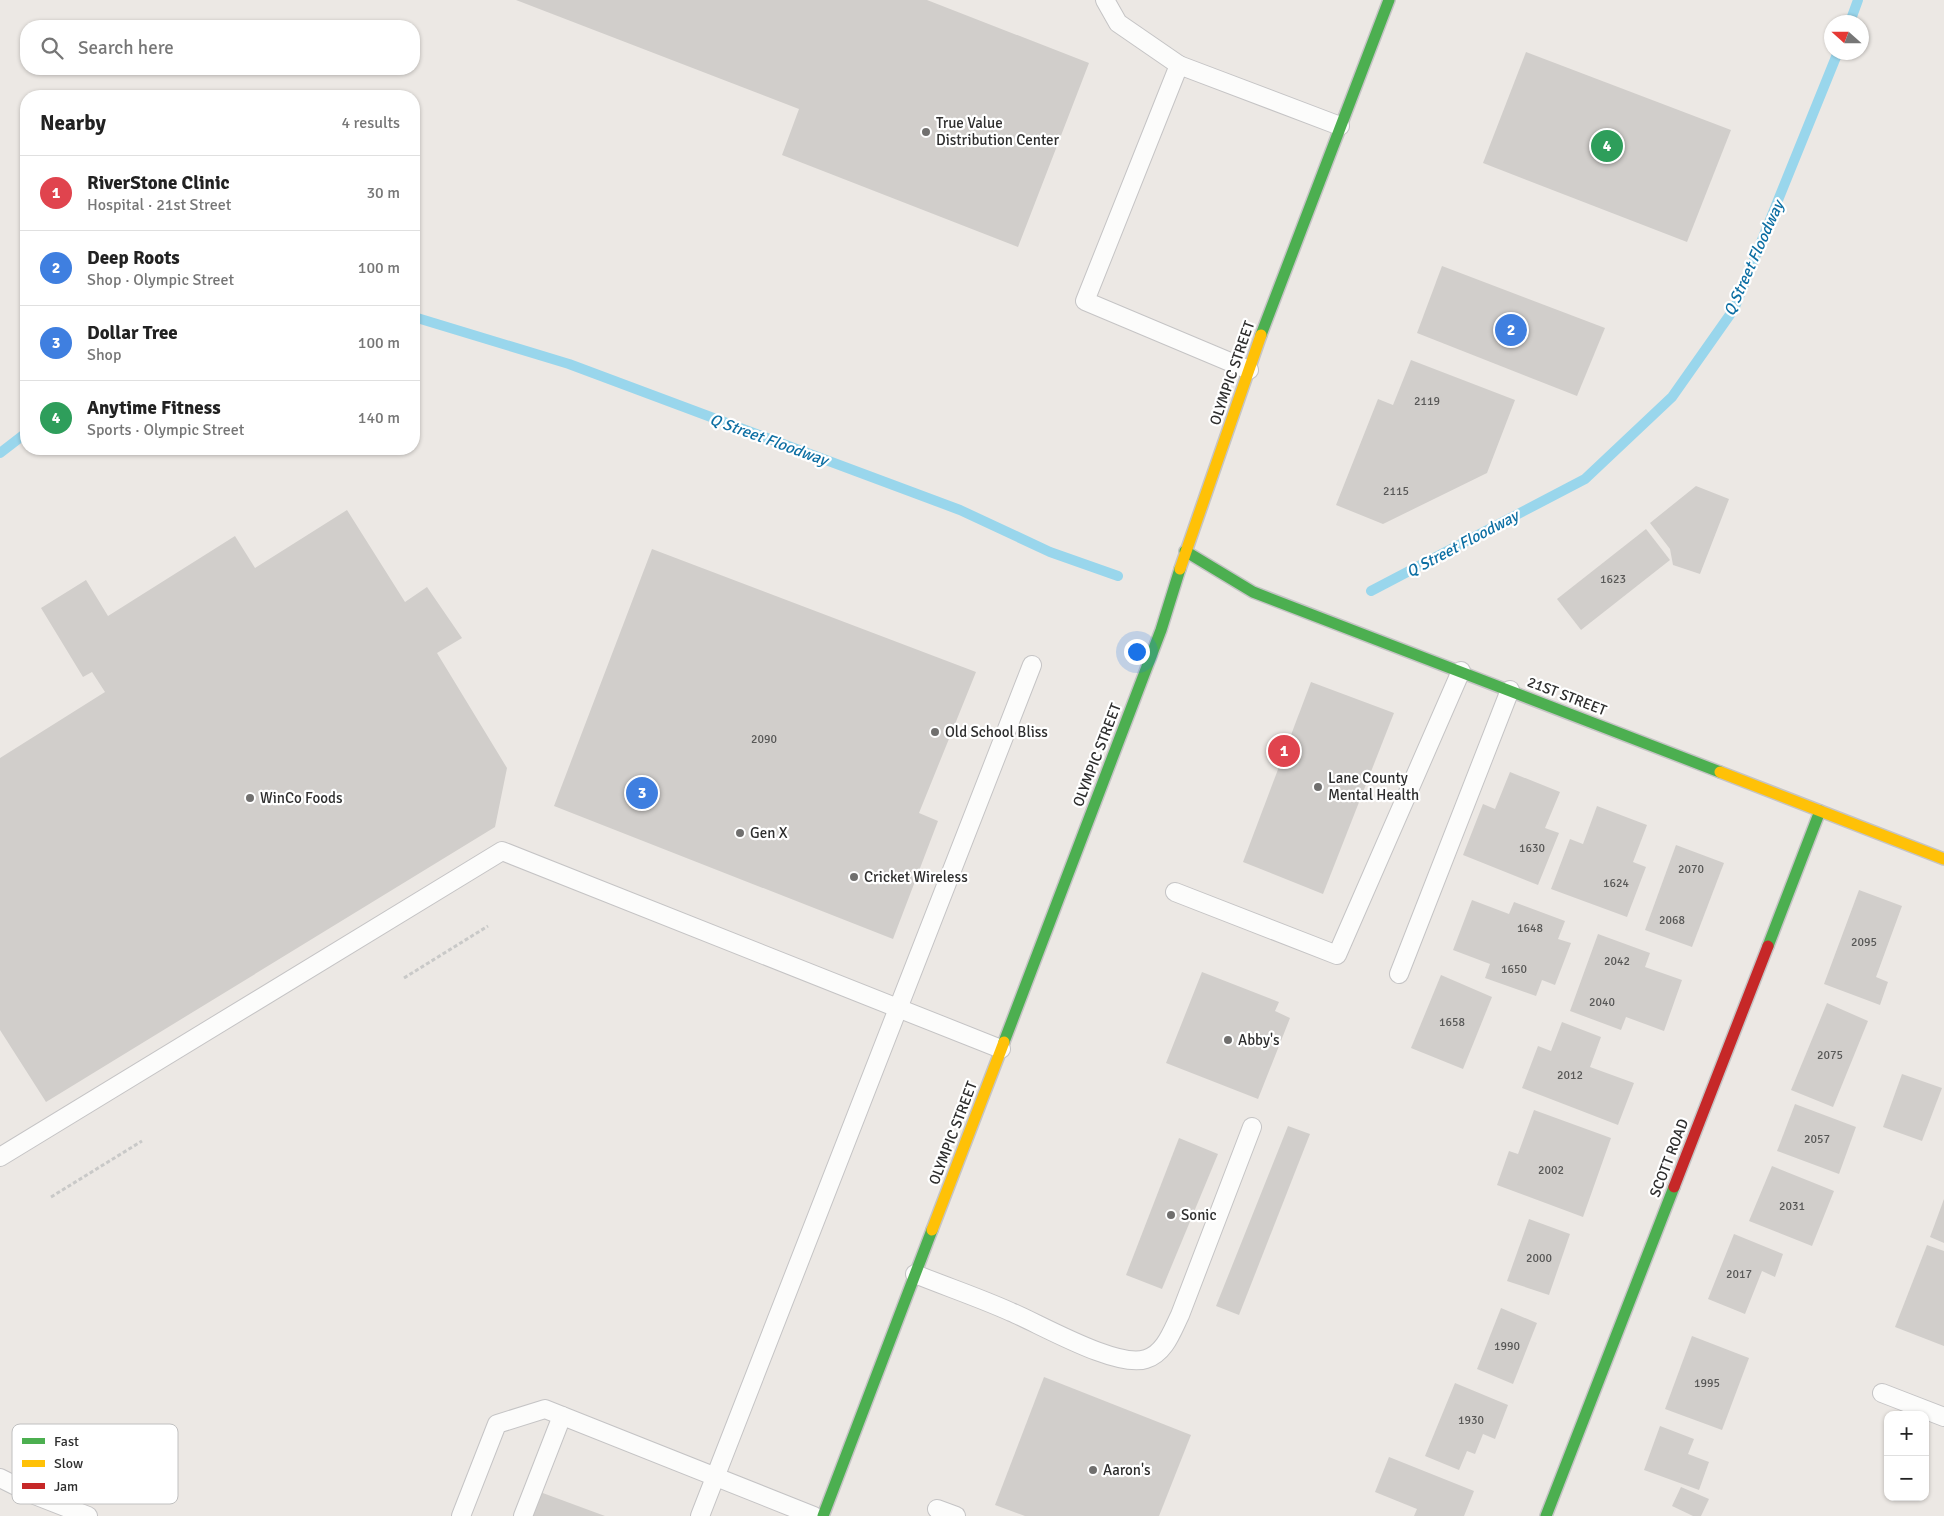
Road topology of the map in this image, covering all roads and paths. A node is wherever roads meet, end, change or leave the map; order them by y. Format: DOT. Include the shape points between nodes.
graph roads {
  1 [pos="1105,0"];
  2 [pos="1389,0"];
  3 [pos="1179,65"];
  4 [pos="1340,126"];
  5 [pos="1249,370"];
  6 [pos="1185,551"];
  7 [pos="1032,665"];
  8 [pos="1461,671"];
  9 [pos="1510,690"];
  10 [pos="1820,811"];
  11 [pos="1944,859"];
  12 [pos="1175,892"];
  13 [pos="488,926"];
  14 [pos="1399,974"];
  15 [pos="404,978"];
  16 [pos="898,1009"];
  17 [pos="1001,1049"];
  18 [pos="1252,1127"];
  19 [pos="142,1141"];
  20 [pos="0,1157"];
  21 [pos="51,1197"];
  22 [pos="915,1274"];
  23 [pos="1882,1393"];
  24 [pos="562,1416"];
  25 [pos="1944,1416"];
  26 [pos="715,1477"];
  27 [pos="0,1478"];
  28 [pos="12,1484"];
  29 [pos="57,1504"];
  30 [pos="937,1509"];
  31 [pos="88,1516"];
  32 [pos="462,1516"];
  33 [pos="523,1516"];
  34 [pos="700,1516"];
  35 [pos="814,1516"];
  36 [pos="823,1516"];
  37 [pos="956,1516"];
  38 [pos="1546,1516"];
  1 -- 3 [label="lane" via="1118,23"];
  2 -- 4 [label="main road, OLYMPIC STREET"];
  3 -- 4 [label="lane"];
  3 -- 5 [label="lane" via="1085,301"];
  4 -- 5 [label="main road, OLYMPIC STREET"];
  5 -- 6 [label="main road, OLYMPIC STREET"];
  6 -- 8 [label="main road, 21ST STREET" via="1254,592"];
  6 -- 17 [label="main road, OLYMPIC STREET" via="1161,630"];
  7 -- 16 [label="lane"];
  8 -- 9 [label="main road, 21ST STREET"];
  8 -- 12 [label="lane" via="1337,955"];
  9 -- 10 [label="main road, 21ST STREET"];
  9 -- 14 [label="lane"];
  10 -- 11 [label="main road, 21ST STREET"];
  10 -- 38 [label="main road, SCOTT ROAD"];
  13 -- 15 [label="path"];
  16 -- 17 [label="lane"];
  16 -- 20 [label="lane" via="502,851"];
  16 -- 26 [label="lane"];
  17 -- 22 [label="main road, OLYMPIC STREET"];
  18 -- 22 [label="lane" via="1180,1315 1166,1345 1146,1359 1120,1360"];
  19 -- 21 [label="path"];
  22 -- 36 [label="main road, OLYMPIC STREET"];
  23 -- 25 [label="lane"];
  24 -- 26 [label="lane"];
  24 -- 32 [label="lane" via="546,1409 497,1424"];
  24 -- 33 [label="lane"];
  26 -- 34 [label="lane"];
  26 -- 35 [label="lane"];
  27 -- 28 [label="lane"];
  29 -- 31 [label="lane"];
  30 -- 37 [label="lane"];
}
